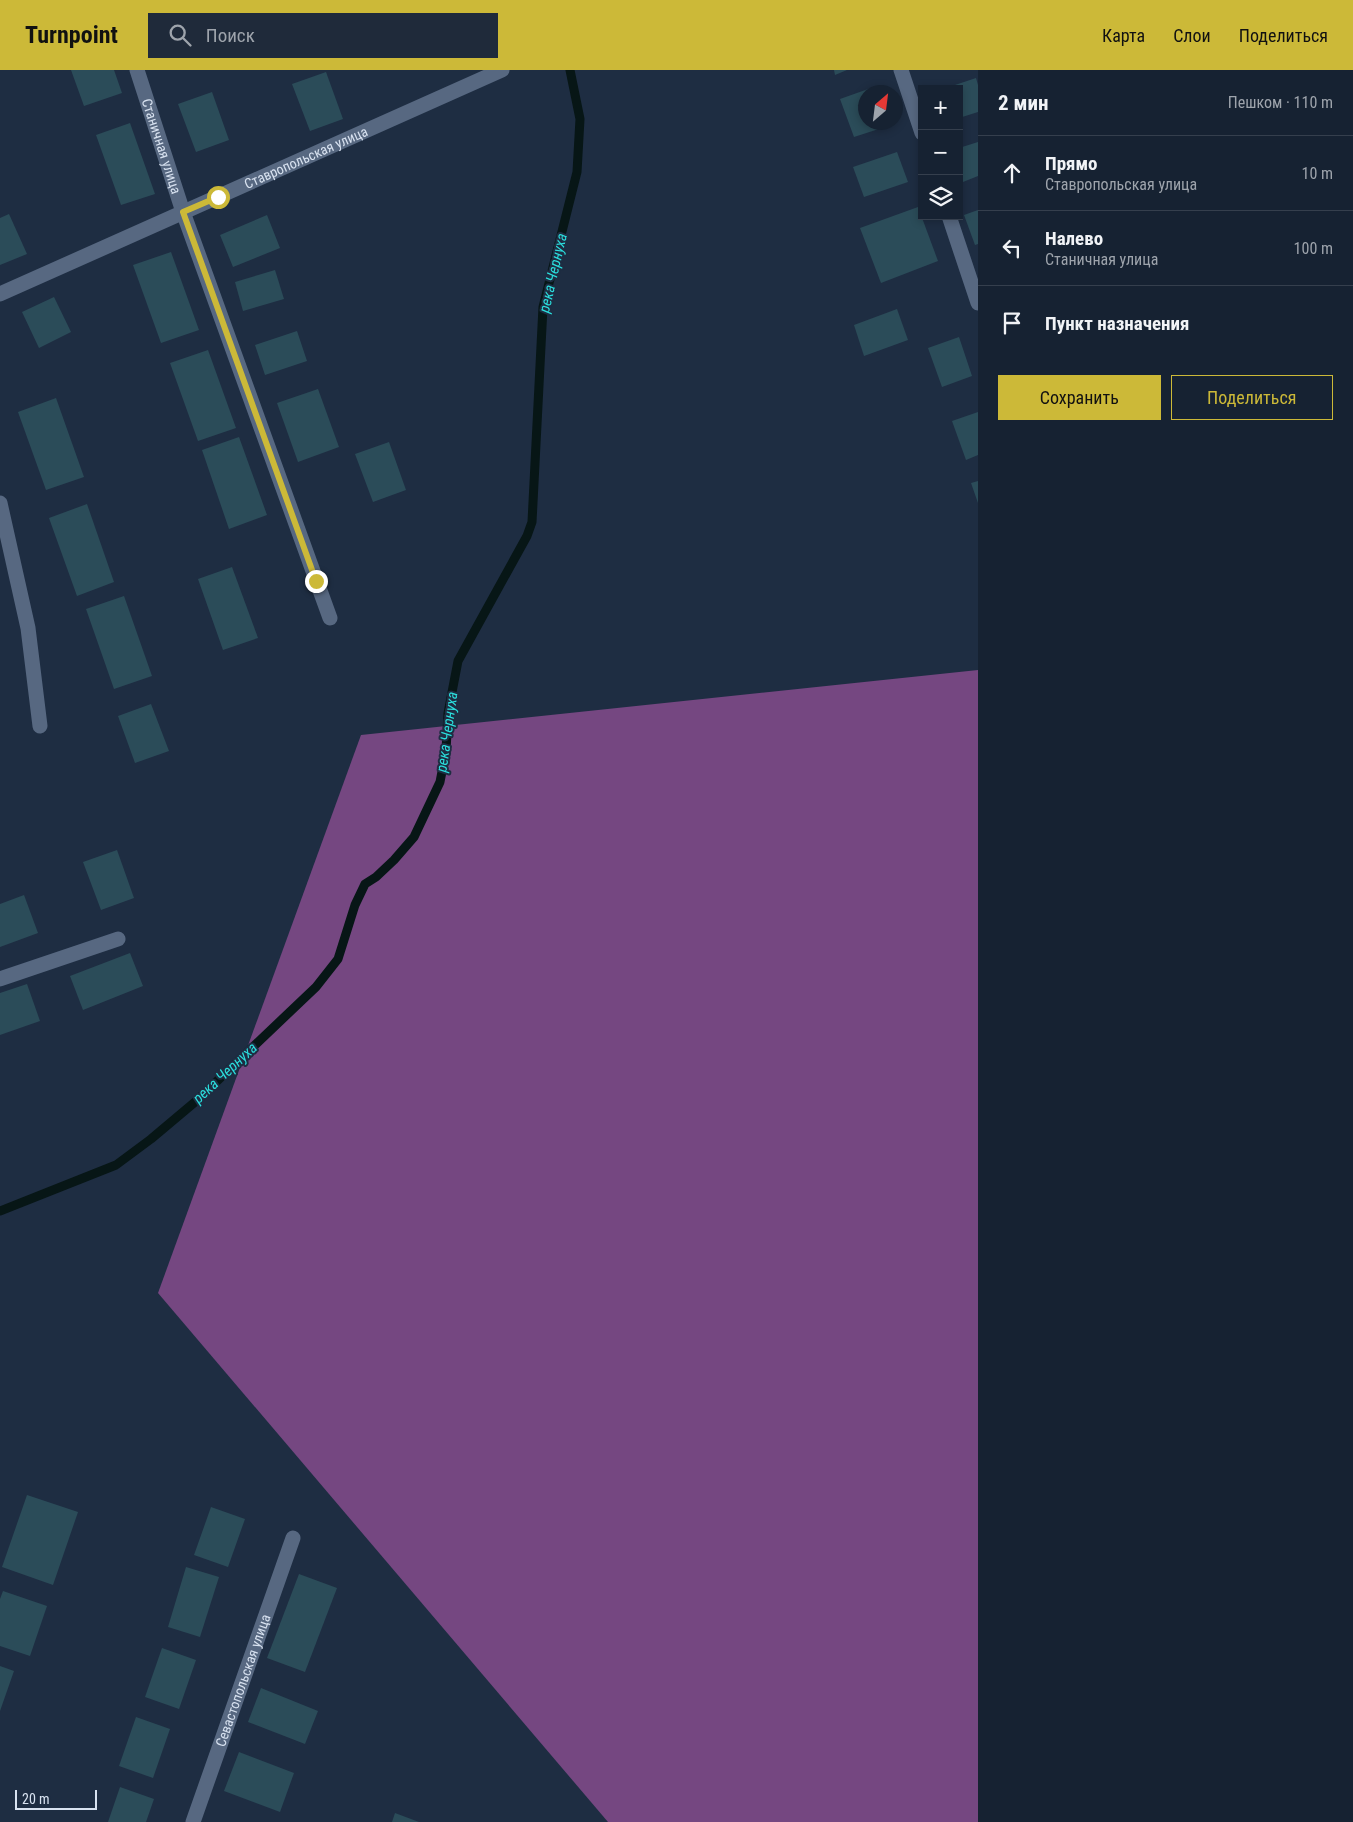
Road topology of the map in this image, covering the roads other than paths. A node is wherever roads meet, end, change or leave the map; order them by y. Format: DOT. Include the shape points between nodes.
graph roads {
  1 [pos="137,70"];
  2 [pos="502,70"];
  3 [pos="901,70"];
  4 [pos="921,130"];
  5 [pos="183,212"];
  6 [pos="950,220"];
  7 [pos="0,294"];
  8 [pos="978,303"];
  9 [pos="0,503"];
  10 [pos="330,618"];
  11 [pos="40,726"];
  12 [pos="118,939"];
  13 [pos="0,979"];
  14 [pos="293,1538"];
  15 [pos="192,1822"];
  1 -- 5 [label="street, Станичная улица"];
  2 -- 5 [label="street, Ставропольская улица"];
  3 -- 4 [label="street"];
  5 -- 7 [label="street, Ставропольская улица"];
  5 -- 10 [label="street, Станичная улица"];
  6 -- 8 [label="street"];
  9 -- 11 [label="street" via="28,628"];
  12 -- 13 [label="street"];
  14 -- 15 [label="street, Севастопольская улица"];
}
